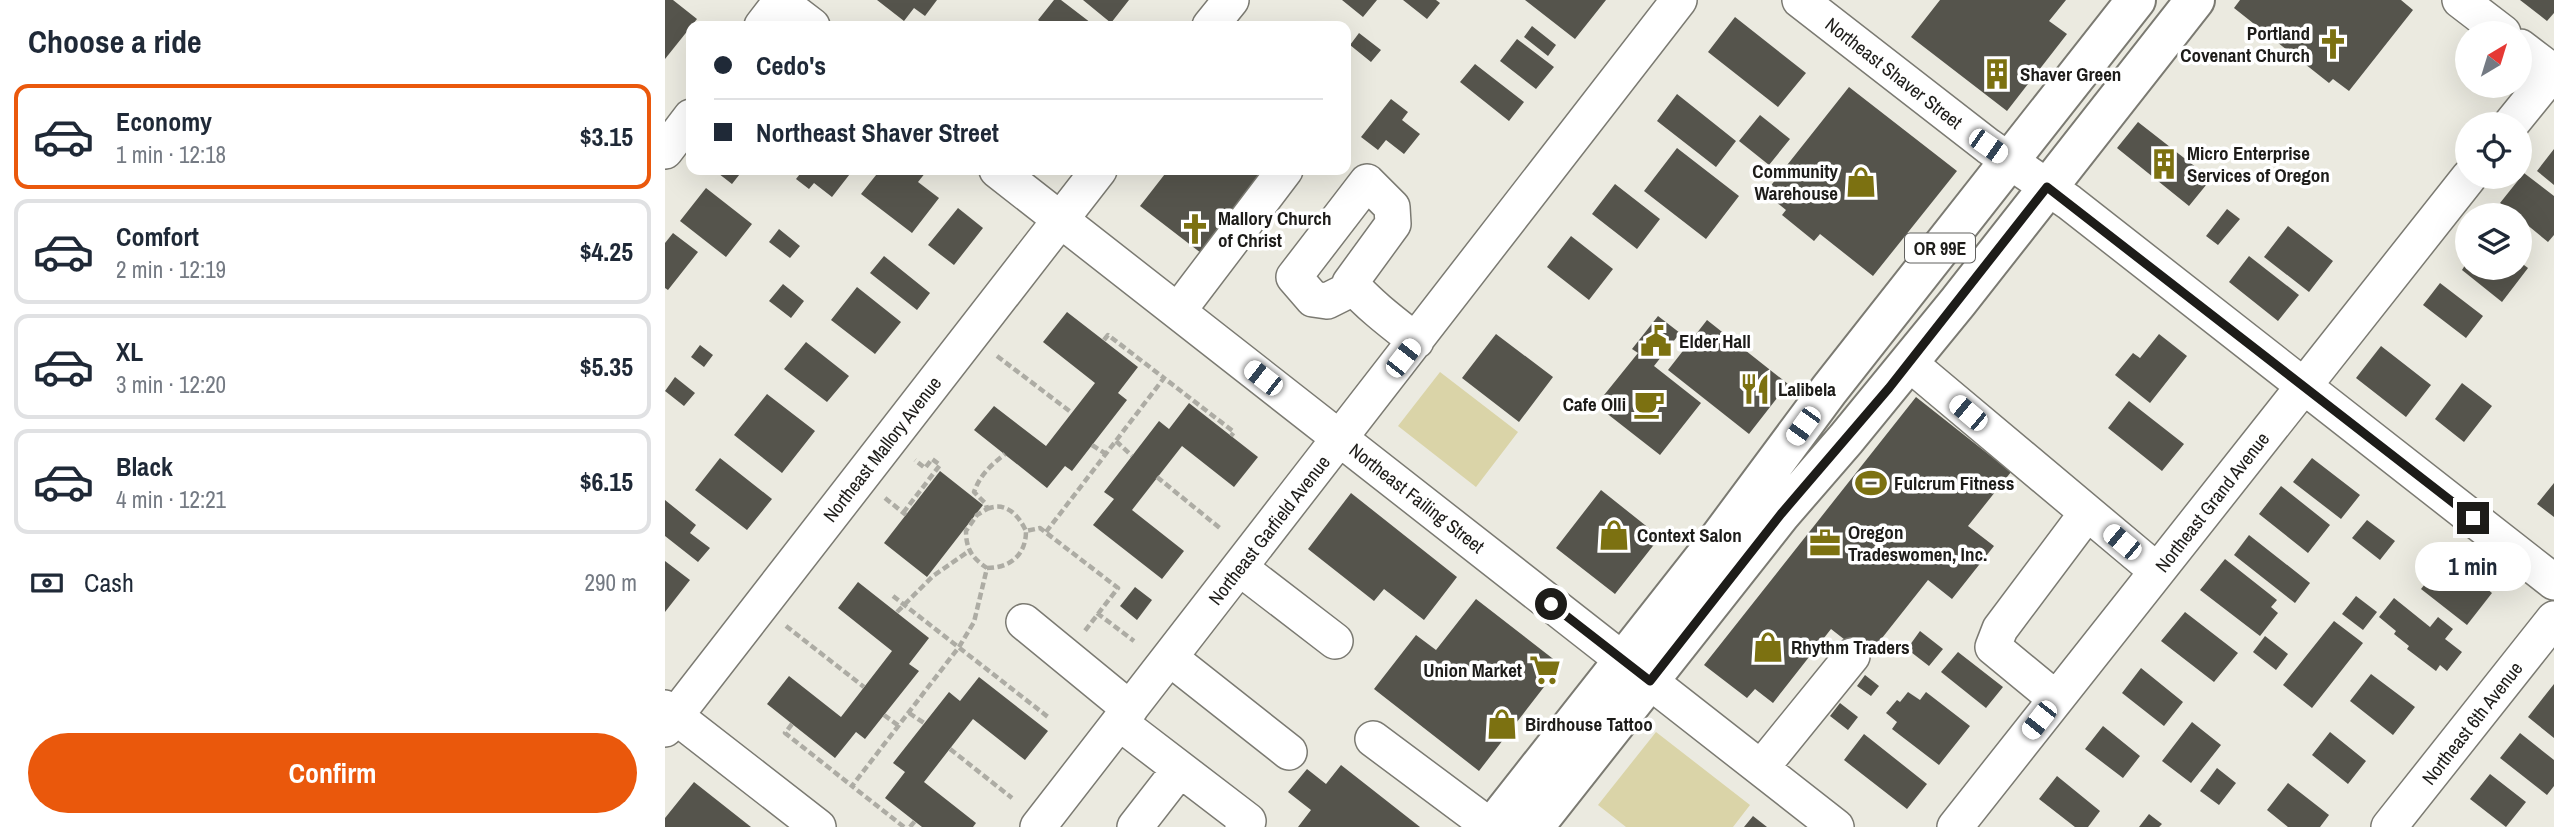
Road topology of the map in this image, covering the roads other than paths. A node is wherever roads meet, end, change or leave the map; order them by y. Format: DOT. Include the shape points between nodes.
graph roads {
  1 [pos="1231,0"];
  2 [pos="1679,0"];
  3 [pos="1800,0"];
  4 [pos="2136,0"];
  5 [pos="2195,0"];
  6 [pos="2460,0"];
  7 [pos="776,7"];
  8 [pos="803,21"];
  9 [pos="1214,21"];
  10 [pos="2487,21"];
  11 [pos="2532,56"];
  12 [pos="2553,71"];
  13 [pos="2521,112"];
  14 [pos="686,124"];
  15 [pos="665,151"];
  16 [pos="2009,161"];
  17 [pos="1356,174"];
  18 [pos="1003,175"];
  19 [pos="1095,175"];
  20 [pos="1281,175"];
  21 [pos="2047,187"];
  22 [pos="2459,189"];
  23 [pos="1060,219"];
  24 [pos="1353,288"];
  25 [pos="1178,312"];
  26 [pos="1416,341"];
  27 [pos="1909,363"];
  28 [pos="2303,386"];
  29 [pos="1341,439"];
  30 [pos="2087,513"];
  31 [pos="1240,568"];
  32 [pos="2157,571"];
  33 [pos="2554,582"];
  34 [pos="2554,619"];
  35 [pos="1024,622"];
  36 [pos="1335,641"];
  37 [pos="1852,656"];
  38 [pos="1170,658"];
  39 [pos="1637,670"];
  40 [pos="2056,699"];
  41 [pos="1125,716"];
  42 [pos="668,717"];
  43 [pos="1373,739"];
  44 [pos="1289,752"];
  45 [pos="1761,768"];
  46 [pos="1180,769"];
  47 [pos="1055,821"];
  48 [pos="818,827"];
  49 [pos="1135,827"];
  50 [pos="1243,827"];
  51 [pos="1492,827"];
  52 [pos="1534,827"];
  53 [pos="1836,827"];
  54 [pos="1955,827"];
  55 [pos="2389,827"];
  1 -- 9 [label="street"];
  2 -- 26 [label="street, Northeast Garfield Avenue"];
  3 -- 16 [label="street, Northeast Shaver Street"];
  4 -- 16 [label="main road, OR 99E"];
  5 -- 21 [label="main road, OR 99E"];
  6 -- 10 [label="street"];
  7 -- 8 [label="street"];
  11 -- 12 [label="street"];
  12 -- 13 [label="street"];
  14 -- 15 [label="street"];
  16 -- 21 [label="street, Northeast Shaver Street"];
  16 -- 39 [label="main road, OR 99E" via="1714,545"];
  17 -- 24 [label="street" via="1392,207 1393,224 1350,283"];
  17 -- 24 [label="street" via="1294,277 1313,299 1327,301"];
  18 -- 23 [label="street, Northeast Failing Street"];
  19 -- 23 [label="street, Northeast Mallory Avenue"];
  20 -- 25 [label="street"];
  21 -- 27 [label="main road, OR 99E"];
  21 -- 28 [label="street, Northeast Shaver Street"];
  22 -- 28 [label="street, Northeast Grand Avenue"];
  23 -- 25 [label="street, Northeast Failing Street"];
  23 -- 42 [label="street, Northeast Mallory Avenue"];
  24 -- 26 [label="street"];
  25 -- 29 [label="street, Northeast Failing Street"];
  26 -- 29 [label="street, Northeast Garfield Avenue"];
  27 -- 30 [label="street"];
  27 -- 39 [label="main road, OR 99E" via="1781,514"];
  28 -- 32 [label="street, Northeast Grand Avenue"];
  28 -- 33 [label="street, Northeast Shaver Street"];
  29 -- 31 [label="street, Northeast Garfield Avenue"];
  29 -- 39 [label="street, Northeast Failing Street"];
  30 -- 32 [label="street"];
  30 -- 40 [label="street" via="2000,629 1993,647"];
  31 -- 36 [label="street"];
  31 -- 38 [label="street, Northeast Garfield Avenue"];
  32 -- 40 [label="street, Northeast Grand Avenue"];
  34 -- 55 [label="street, Northeast 6th Avenue"];
  35 -- 41 [label="street" via="1067,656"];
  37 -- 45 [label="street"];
  38 -- 41 [label="street, Northeast Garfield Avenue"];
  38 -- 44 [label="street"];
  39 -- 45 [label="street, Northeast Failing Street"];
  39 -- 51 [label="main road, OR 99E"];
  39 -- 52 [label="main road, OR 99E"];
  40 -- 54 [label="street, Northeast Grand Avenue"];
  41 -- 46 [label="street"];
  41 -- 47 [label="street, Northeast Garfield Avenue"];
  42 -- 48 [label="street"];
  43 -- 51 [label="street"];
  45 -- 53 [label="street, Northeast Failing Street"];
  46 -- 49 [label="street"];
  46 -- 50 [label="street" via="1248,821"];
}
